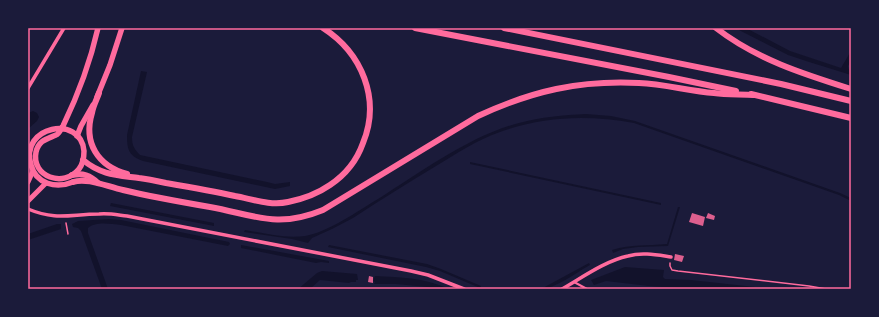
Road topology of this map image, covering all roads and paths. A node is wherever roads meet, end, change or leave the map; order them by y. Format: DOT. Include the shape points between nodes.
graph roads {
  1 [pos="64,28"];
  2 [pos="98,28"];
  3 [pos="122,28"];
  4 [pos="323,28"];
  5 [pos="415,28"];
  6 [pos="504,28"];
  7 [pos="716,28"];
  8 [pos="28,88"];
  9 [pos="851,89"];
  10 [pos="99,92"];
  11 [pos="754,95"];
  12 [pos="851,101"];
  13 [pos="851,118"];
  14 [pos="61,128"];
  15 [pos="77,136"];
  16 [pos="83,160"];
  17 [pos="33,171"];
  18 [pos="72,175"];
  19 [pos="52,178"];
  20 [pos="140,178"];
  21 [pos="28,182"];
  22 [pos="73,182"];
  23 [pos="46,183"];
  24 [pos="98,183"];
  25 [pos="28,201"];
  26 [pos="28,209"];
  27 [pos="67,225"];
  28 [pos="68,234"];
  29 [pos="671,257"];
  30 [pos="574,282"];
  31 [pos="464,289"];
  32 [pos="562,289"];
  33 [pos="587,289"];
  34 [pos="826,289"];
  1 -- 8 [label="street"];
  2 -- 14 [label="main road" via="82,83"];
  3 -- 10 [label="main road"];
  4 -- 20 [label="highway" via="340,41 356,61 366,82 370,108 370,122 361,149 344,174 332,184 307,197 272,203"];
  5 -- 11 [label="highway"];
  6 -- 12 [label="highway" via="781,84"];
  7 -- 9 [label="highway" via="765,59"];
  10 -- 15 [label="main road"];
  10 -- 20 [label="highway" via="89,129 95,151 101,160 111,167"];
  11 -- 13 [label="highway"];
  11 -- 24 [label="highway" via="618,82 545,90 478,116 323,210 283,221 243,216"];
  14 -- 15 [label="main road"];
  14 -- 17 [label="main road" via="52,129 37,137 29,159"];
  14 -- 19 [label="main road" via="56,135 42,141 36,152 40,170"];
  15 -- 16 [label="main road" via="84,149"];
  16 -- 18 [label="main road"];
  16 -- 20 [label="highway" via="107,173"];
  17 -- 21 [label="main road"];
  17 -- 23 [label="main road"];
  18 -- 19 [label="main road"];
  18 -- 24 [label="highway" via="87,175"];
  19 -- 23 [label="main road"];
  22 -- 23 [label="main road" via="58,186"];
  22 -- 24 [label="highway" via="82,180"];
  23 -- 25 [label="main road"];
  26 -- 31 [label="street" via="44,215 65,217 98,214 127,216 411,271 434,276"];
  27 -- 28 [label="path"];
  29 -- 30 [label="street" via="629,255 608,263"];
  29 -- 34 [label="path" via="670,266 678,272"];
  30 -- 32 [label="street"];
  30 -- 33 [label="lane"];
}
